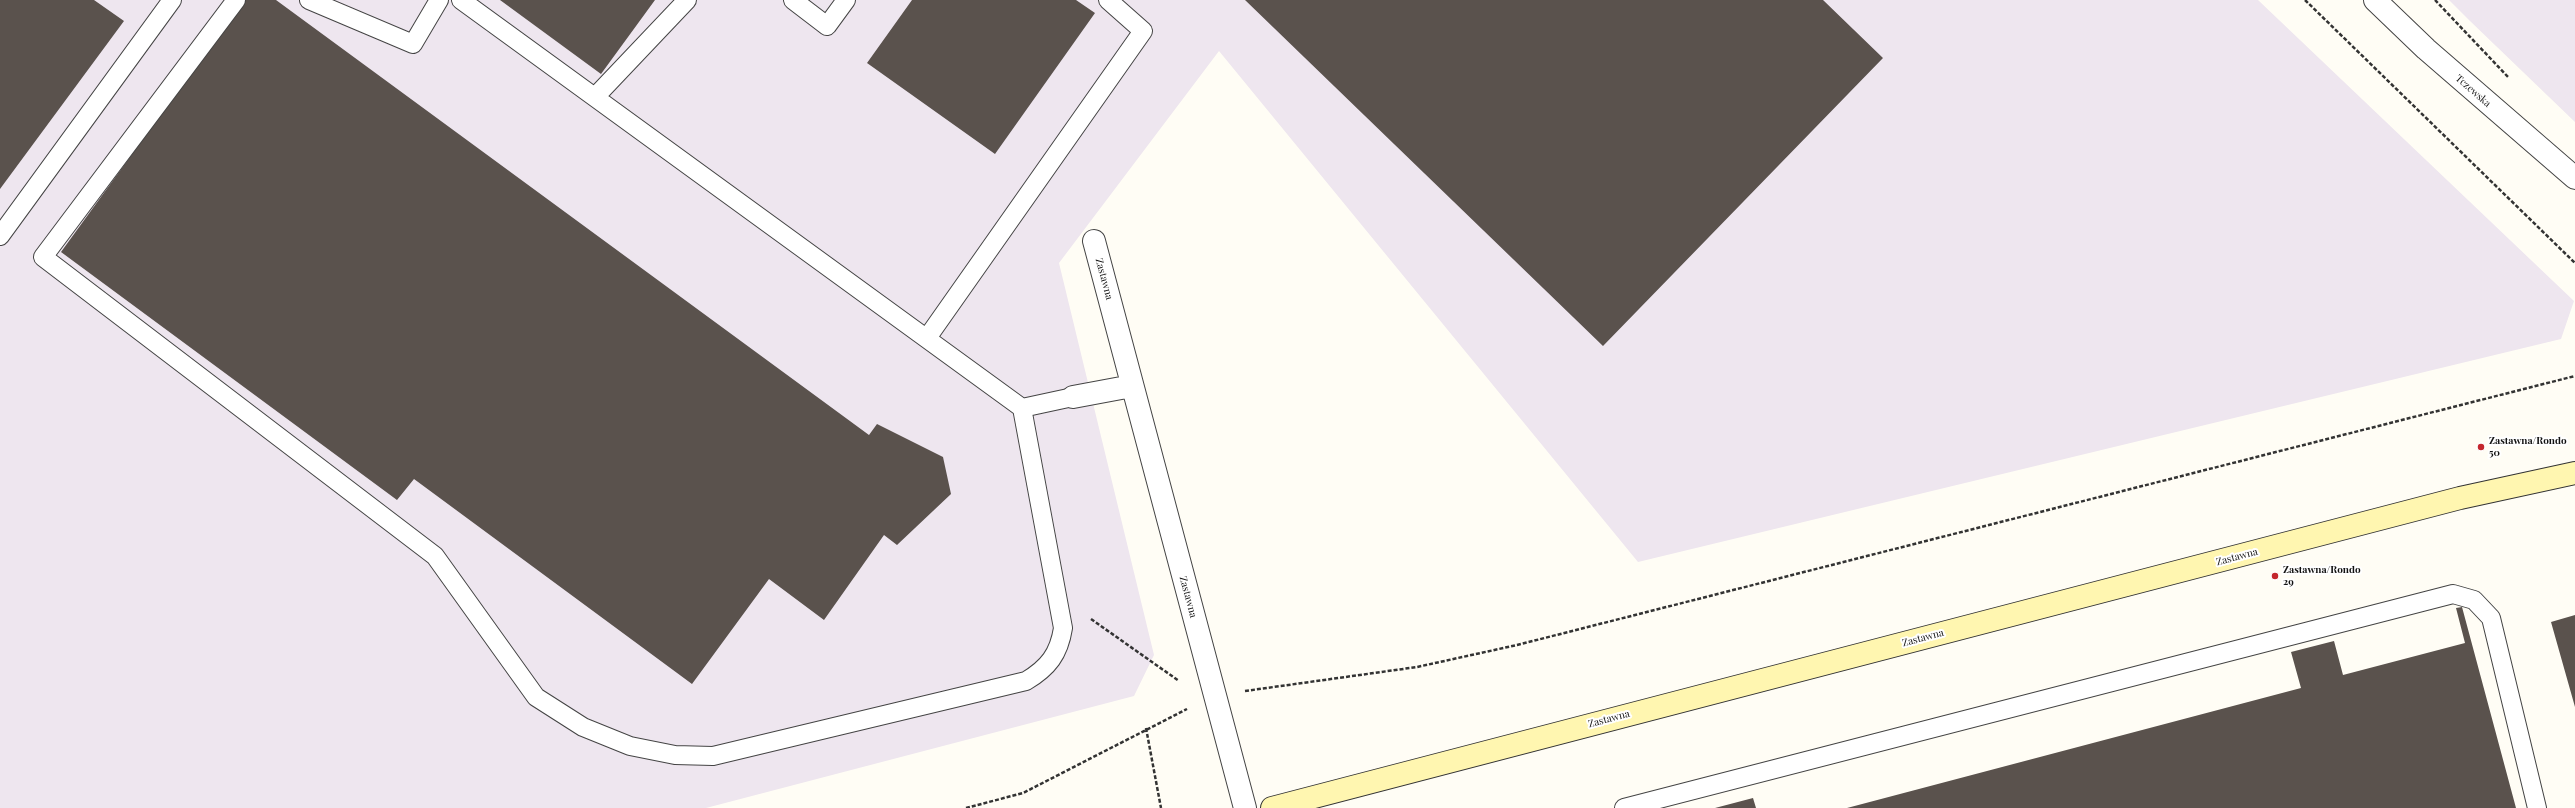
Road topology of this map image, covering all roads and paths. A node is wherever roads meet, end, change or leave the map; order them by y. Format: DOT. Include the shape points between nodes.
graph roads {
  1 [pos="172,0"];
  2 [pos="236,0"];
  3 [pos="309,0"];
  4 [pos="439,0"];
  5 [pos="462,0"];
  6 [pos="687,0"];
  7 [pos="793,0"];
  8 [pos="846,0"];
  9 [pos="1108,0"];
  10 [pos="2304,0"];
  11 [pos="2375,0"];
  12 [pos="2435,0"];
  13 [pos="2515,84"];
  14 [pos="595,97"];
  15 [pos="2575,178"];
  16 [pos="0,236"];
  17 [pos="1094,241"];
  18 [pos="2575,263"];
  19 [pos="927,338"];
  20 [pos="2575,376"];
  21 [pos="1132,386"];
  22 [pos="1073,397"];
  23 [pos="1022,408"];
  24 [pos="2575,473"];
  25 [pos="1085,614"];
  26 [pos="1184,685"];
  27 [pos="1239,692"];
  28 [pos="1195,705"];
  29 [pos="1146,728"];
  30 [pos="1299,804"];
  31 [pos="966,808"];
  32 [pos="1161,808"];
  33 [pos="1245,808"];
  34 [pos="1272,808"];
  35 [pos="1624,808"];
  36 [pos="2537,808"];
  1 -- 16 [label="lane"];
  2 -- 23 [label="lane" via="43,258 435,556 536,697 583,727 630,746 675,755 713,756 1026,681 1042,672 1052,660 1060,643 1062,628"];
  3 -- 4 [label="lane" via="413,44"];
  5 -- 14 [label="lane"];
  6 -- 14 [label="lane"];
  7 -- 8 [label="lane" via="827,26"];
  9 -- 19 [label="lane" via="1143,32"];
  10 -- 18 [label="path"];
  11 -- 15 [label="street, Tczewska" via="2426,50"];
  12 -- 13 [label="path"];
  14 -- 19 [label="lane"];
  17 -- 21 [label="street, Zastawna"];
  19 -- 23 [label="lane"];
  20 -- 27 [label="path" via="1517,645 1417,667 1252,688"];
  21 -- 22 [label="street"];
  21 -- 33 [label="street, Zastawna"];
  22 -- 23 [label="lane"];
  24 -- 30 [label="main road, Zastawna" via="2453,500"];
  25 -- 26 [label="path"];
  28 -- 29 [label="path"];
  29 -- 31 [label="path" via="1023,793"];
  29 -- 32 [label="path"];
  30 -- 34 [label="main road, Zastawna"];
  35 -- 36 [label="lane" via="2453,594 2474,600 2491,618"];
}
